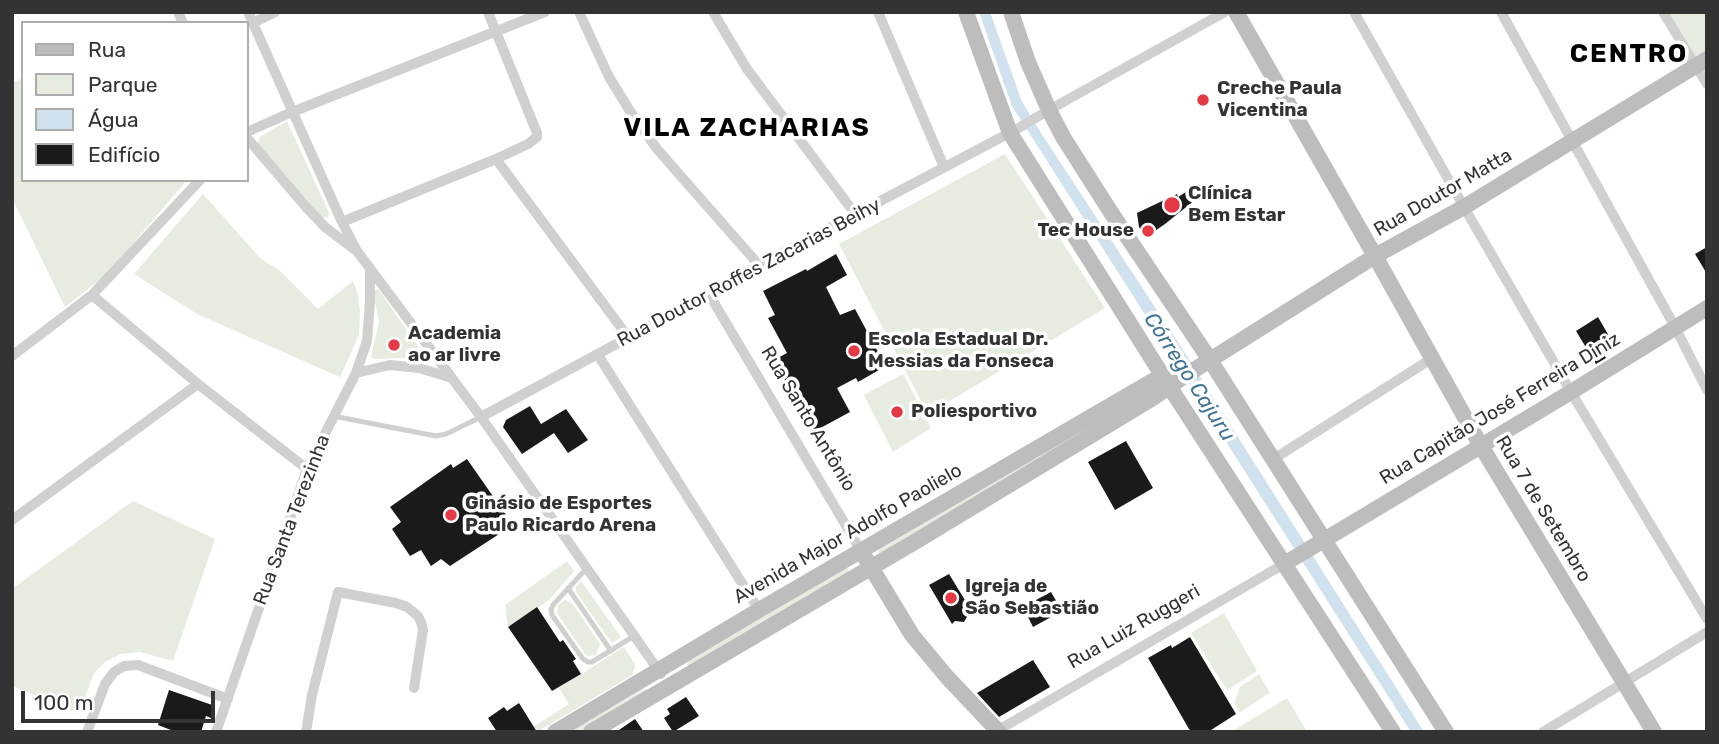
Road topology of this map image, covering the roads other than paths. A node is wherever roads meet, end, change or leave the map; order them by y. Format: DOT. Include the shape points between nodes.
graph roads {
  1 [pos="248,12"];
  2 [pos="275,12"];
  3 [pos="488,12"];
  4 [pos="545,12"];
  5 [pos="579,12"];
  6 [pos="713,12"];
  7 [pos="878,12"];
  8 [pos="966,12"];
  9 [pos="1011,12"];
  10 [pos="1225,12"];
  11 [pos="1236,12"];
  12 [pos="1354,12"];
  13 [pos="1502,12"];
  14 [pos="1663,12"];
  15 [pos="253,23"];
  16 [pos="496,31"];
  17 [pos="1701,62"];
  18 [pos="1707,84"];
  19 [pos="292,112"];
  20 [pos="1045,112"];
  21 [pos="1014,131"];
  22 [pos="248,132"];
  23 [pos="248,139"];
  24 [pos="1572,141"];
  25 [pos="496,159"];
  26 [pos="944,167"];
  27 [pos="198,182"];
  28 [pos="1464,207"];
  29 [pos="856,215"];
  30 [pos="342,222"];
  31 [pos="357,251"];
  32 [pos="1376,256"];
  33 [pos="759,265"];
  34 [pos="370,269"];
  35 [pos="709,294"];
  36 [pos="92,295"];
  37 [pos="1707,308"];
  38 [pos="1675,327"];
  39 [pos="628,337"];
  40 [pos="598,355"];
  41 [pos="12,356"];
  42 [pos="1432,359"];
  43 [pos="1206,362"];
  44 [pos="356,373"];
  45 [pos="1183,377"];
  46 [pos="452,378"];
  47 [pos="1166,380"];
  48 [pos="198,384"];
  49 [pos="1707,390"];
  50 [pos="1571,392"];
  51 [pos="333,416"];
  52 [pos="481,417"];
  53 [pos="1481,446"];
  54 [pos="1272,460"];
  55 [pos="307,469"];
  56 [pos="12,520"];
  57 [pos="1318,542"];
  58 [pos="861,551"];
  59 [pos="1289,561"];
  60 [pos="871,567"];
  61 [pos="586,568"];
  62 [pos="568,588"];
  63 [pos="759,610"];
  64 [pos="1707,619"];
  65 [pos="1707,632"];
  66 [pos="634,636"];
  67 [pos="611,650"];
  68 [pos="659,671"];
  69 [pos="1623,682"];
  70 [pos="669,685"];
  71 [pos="414,688"];
  72 [pos="228,699"];
  73 [pos="997,731"];
  74 [pos="87,732"];
  75 [pos="216,732"];
  76 [pos="306,732"];
  77 [pos="555,732"];
  78 [pos="591,732"];
  79 [pos="1393,732"];
  80 [pos="1446,732"];
  81 [pos="1543,732"];
  82 [pos="1654,732"];
  1 -- 15 [label="street"];
  2 -- 15 [label="street"];
  3 -- 16 [label="street"];
  4 -- 16 [label="street"];
  5 -- 33 [label="street" via="609,77 657,149"];
  6 -- 29 [label="street" via="747,69"];
  7 -- 26 [label="street"];
  8 -- 21 [label="main road"];
  9 -- 20 [label="main road"];
  10 -- 20 [label="street, Rua Doutor Roffes Zacarias Beihy"];
  11 -- 32 [label="main road, Rua 7 de Setembro"];
  12 -- 28 [label="street"];
  13 -- 24 [label="street"];
  14 -- 17 [label="street"];
  15 -- 19 [label="street"];
  16 -- 19 [label="street"];
  16 -- 25 [label="street" via="537,133 534,141"];
  17 -- 18 [label="street"];
  17 -- 24 [label="main road, Rua Doutor Matta"];
  19 -- 22 [label="street"];
  19 -- 30 [label="street"];
  20 -- 21 [label="street, Rua Doutor Roffes Zacarias Beihy"];
  20 -- 43 [label="main road"];
  21 -- 26 [label="street, Rua Doutor Roffes Zacarias Beihy"];
  21 -- 47 [label="main road"];
  23 -- 31 [label="street" via="325,227"];
  24 -- 28 [label="main road, Rua Doutor Matta"];
  24 -- 38 [label="street"];
  25 -- 30 [label="street"];
  25 -- 39 [label="street"];
  26 -- 29 [label="street, Rua Doutor Roffes Zacarias Beihy"];
  27 -- 36 [label="street"];
  28 -- 32 [label="main road, Rua Doutor Matta"];
  28 -- 50 [label="street"];
  29 -- 33 [label="street, Rua Doutor Roffes Zacarias Beihy"];
  30 -- 31 [label="street"];
  31 -- 34 [label="street"];
  32 -- 42 [label="main road, Rua 7 de Setembro"];
  32 -- 43 [label="main road, Rua Doutor Matta"];
  33 -- 35 [label="street, Rua Doutor Roffes Zacarias Beihy"];
  34 -- 44 [label="street, Rua Santa Terezinha" via="367,341"];
  34 -- 46 [label="street"];
  35 -- 39 [label="street, Rua Doutor Roffes Zacarias Beihy"];
  35 -- 58 [label="street, Rua Santo Antônio"];
  36 -- 41 [label="street"];
  36 -- 48 [label="street"];
  37 -- 38 [label="main road, Rua Capitão José Ferreira Diniz"];
  38 -- 49 [label="street"];
  38 -- 50 [label="main road, Rua Capitão José Ferreira Diniz"];
  39 -- 40 [label="street, Rua Doutor Roffes Zacarias Beihy"];
  40 -- 52 [label="street, Rua Doutor Roffes Zacarias Beihy"];
  40 -- 63 [label="street"];
  42 -- 53 [label="main road, Rua 7 de Setembro"];
  42 -- 54 [label="street"];
  43 -- 45 [label="main road, Rua Doutor Matta"];
  43 -- 54 [label="main road"];
  44 -- 46 [label="street" via="390,366 419,368"];
  44 -- 51 [label="street, Rua Santa Terezinha"];
  45 -- 47 [label="main road, Avenida Major Adolfo Paolielo"];
  46 -- 52 [label="street"];
  47 -- 58 [label="main road, Avenida Major Adolfo Paolielo"];
  47 -- 59 [label="main road"];
  47 -- 60 [label="main road, Avenida Major Adolfo Paolielo" via="1153,398"];
  48 -- 55 [label="street"];
  48 -- 56 [label="street"];
  50 -- 53 [label="main road, Rua Capitão José Ferreira Diniz"];
  50 -- 64 [label="street"];
  51 -- 52 [label="lane" via="436,436"];
  51 -- 55 [label="street, Rua Santa Terezinha"];
  52 -- 61 [label="street"];
  53 -- 57 [label="main road, Rua Capitão José Ferreira Diniz"];
  53 -- 69 [label="main road, Rua 7 de Setembro"];
  54 -- 57 [label="main road"];
  55 -- 72 [label="street, Rua Santa Terezinha"];
  57 -- 59 [label="main road, Rua Capitão José Ferreira Diniz"];
  57 -- 80 [label="main road"];
  58 -- 60 [label="main road, Rua Santo Antônio"];
  58 -- 63 [label="main road, Avenida Major Adolfo Paolielo"];
  59 -- 73 [label="street, Rua Luiz Ruggeri"];
  59 -- 79 [label="main road"];
  60 -- 70 [label="main road, Avenida Major Adolfo Paolielo"];
  60 -- 73 [label="main road, Rua Santo Antônio" via="912,635"];
  61 -- 62 [label="lane"];
  61 -- 66 [label="street"];
  62 -- 67 [label="lane"];
  62 -- 67 [label="lane" via="553,605 552,615 588,662"];
  63 -- 68 [label="main road, Avenida Major Adolfo Paolielo"];
  65 -- 69 [label="street"];
  66 -- 67 [label="lane"];
  66 -- 68 [label="street"];
  68 -- 70 [label="street"];
  68 -- 77 [label="main road, Avenida Major Adolfo Paolielo"];
  69 -- 81 [label="street"];
  69 -- 82 [label="main road, Rua 7 de Setembro"];
  70 -- 78 [label="main road, Avenida Major Adolfo Paolielo"];
  71 -- 76 [label="street" via="423,630 418,616 396,603 338,592"];
  72 -- 74 [label="street" via="138,665 124,666 104,684"];
  72 -- 75 [label="street, Rua Santa Terezinha"];
}
